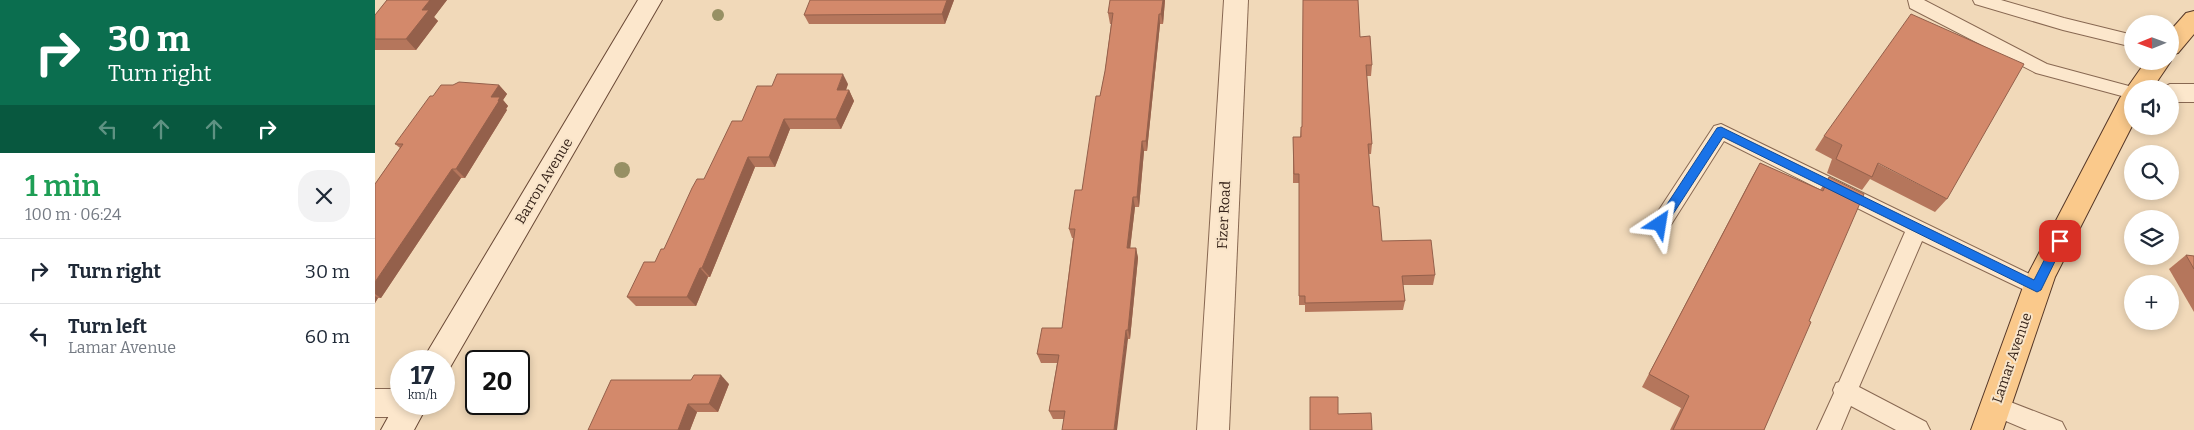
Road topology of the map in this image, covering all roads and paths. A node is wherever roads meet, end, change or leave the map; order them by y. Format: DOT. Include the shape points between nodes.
graph roads {
  1 [pos="650,0"];
  2 [pos="1236,0"];
  3 [pos="1916,0"];
  4 [pos="1981,0"];
  5 [pos="2194,19"];
  6 [pos="2179,36"];
  7 [pos="2124,39"];
  8 [pos="2124,91"];
  9 [pos="2179,93"];
  10 [pos="2194,93"];
  11 [pos="2124,116"];
  12 [pos="1660,224"];
  13 [pos="1917,229"];
  14 [pos="2037,287"];
  15 [pos="443,350"];
  16 [pos="1845,390"];
  17 [pos="375,403"];
  18 [pos="390,403"];
  19 [pos="406,415"];
  20 [pos="1991,418"];
  21 [pos="397,430"];
  22 [pos="1213,430"];
  23 [pos="1829,430"];
  24 [pos="1918,430"];
  25 [pos="2053,430"];
  1 -- 15 [label="street, Barron Avenue"];
  2 -- 22 [label="street, Fizer Road"];
  3 -- 8 [label="lane" via="1916,4 2042,69"];
  4 -- 7 [label="lane"];
  5 -- 6 [label="main road"];
  9 -- 10 [label="street"];
  11 -- 14 [label="main road, Lamar Avenue"];
  12 -- 13 [label="lane" via="1721,131"];
  13 -- 14 [label="lane"];
  13 -- 16 [label="lane"];
  14 -- 20 [label="main road, Lamar Avenue"];
  16 -- 23 [label="lane"];
  16 -- 24 [label="lane"];
  17 -- 18 [label="street"];
  19 -- 21 [label="street"];
  20 -- 25 [label="lane"];
}
